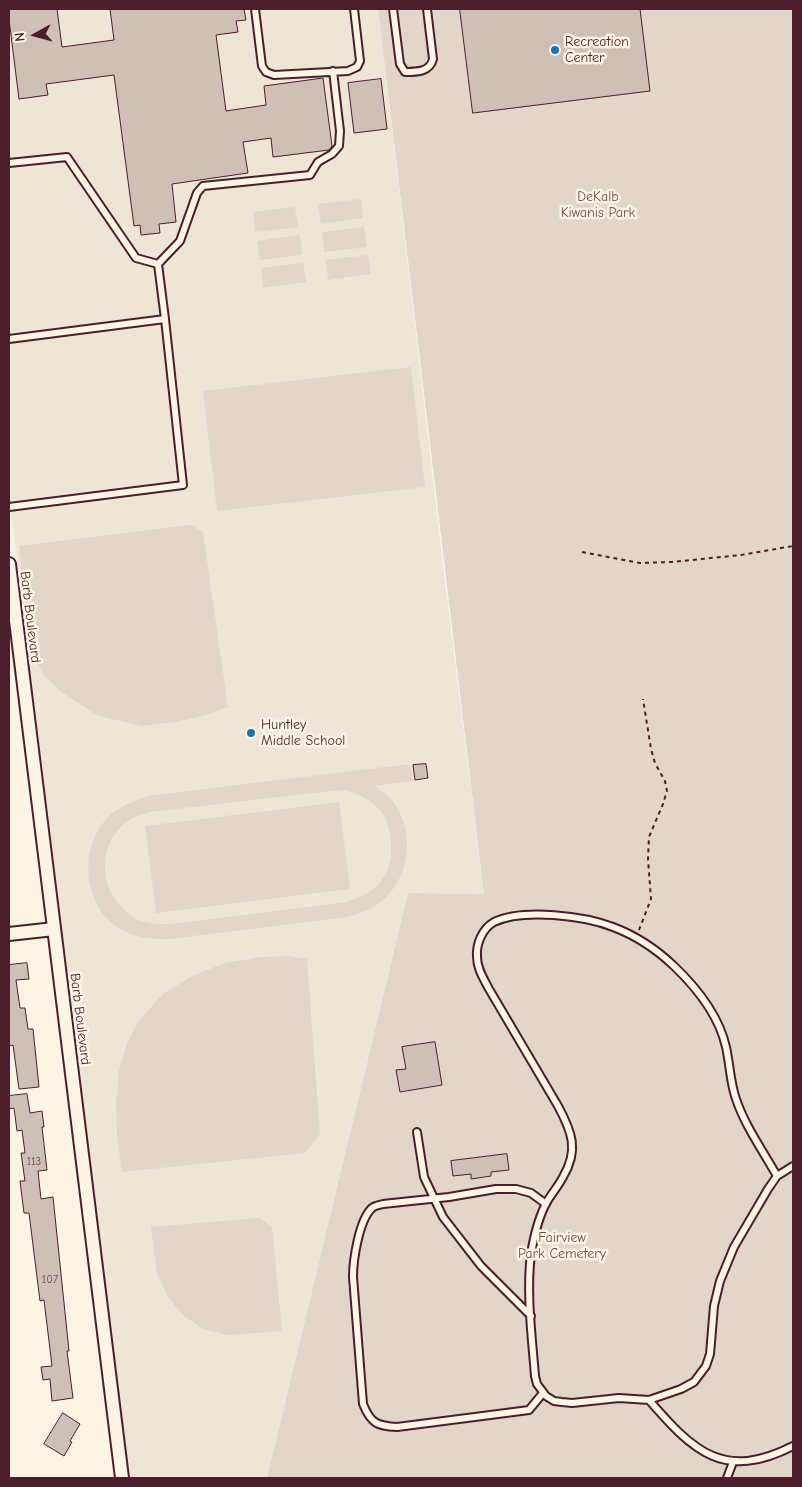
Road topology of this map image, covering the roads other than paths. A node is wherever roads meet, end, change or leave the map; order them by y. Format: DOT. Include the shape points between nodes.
graph roads {
  1 [pos="255,9"];
  2 [pos="354,9"];
  3 [pos="393,9"];
  4 [pos="427,9"];
  5 [pos="333,71"];
  6 [pos="9,163"];
  7 [pos="158,264"];
  8 [pos="165,319"];
  9 [pos="9,339"];
  10 [pos="9,507"];
  11 [pos="9,564"];
  12 [pos="54,929"];
  13 [pos="9,934"];
  14 [pos="417,1132"];
  15 [pos="793,1166"];
  16 [pos="777,1176"];
  17 [pos="433,1198"];
  18 [pos="546,1204"];
  19 [pos="531,1316"];
  20 [pos="543,1393"];
  21 [pos="648,1400"];
  22 [pos="793,1446"];
  23 [pos="733,1462"];
  24 [pos="122,1478"];
  25 [pos="727,1478"];
  1 -- 5 [label="lane" via="262,66 266,72 274,75"];
  2 -- 5 [label="lane" via="360,61 357,67 348,71"];
  3 -- 4 [label="lane" via="400,64 405,72 428,70 432,65"];
  5 -- 7 [label="lane" via="340,131 339,146 332,154 318,162 310,175 202,186 180,241"];
  6 -- 7 [label="lane" via="67,157 136,258"];
  7 -- 8 [label="lane"];
  8 -- 9 [label="lane"];
  8 -- 10 [label="lane" via="183,485"];
  11 -- 12 [label="street, Barb Boulevard"];
  12 -- 13 [label="street"];
  12 -- 24 [label="street, Barb Boulevard"];
  14 -- 17 [label="lane" via="424,1178"];
  15 -- 16 [label="lane"];
  16 -- 18 [label="lane" via="741,1112 723,1037 712,1011 675,967 653,947 612,926 549,915 506,918 482,933 477,947 477,962 489,989 558,1106 572,1138 569,1166"];
  16 -- 21 [label="lane" via="734,1247 720,1281 706,1366 694,1382 681,1390"];
  17 -- 18 [label="lane" via="516,1189 531,1193"];
  17 -- 19 [label="lane" via="443,1217 481,1266"];
  17 -- 20 [label="lane" via="382,1204 372,1208 363,1220 353,1261 353,1277 366,1413 382,1426 397,1426 529,1410"];
  18 -- 19 [label="lane" via="531,1254"];
  19 -- 20 [label="lane" via="535,1376"];
  20 -- 21 [label="lane" via="554,1401 572,1403 619,1398"];
  21 -- 23 [label="lane" via="694,1446"];
  22 -- 23 [label="lane" via="766,1458"];
  23 -- 25 [label="lane"];
}
